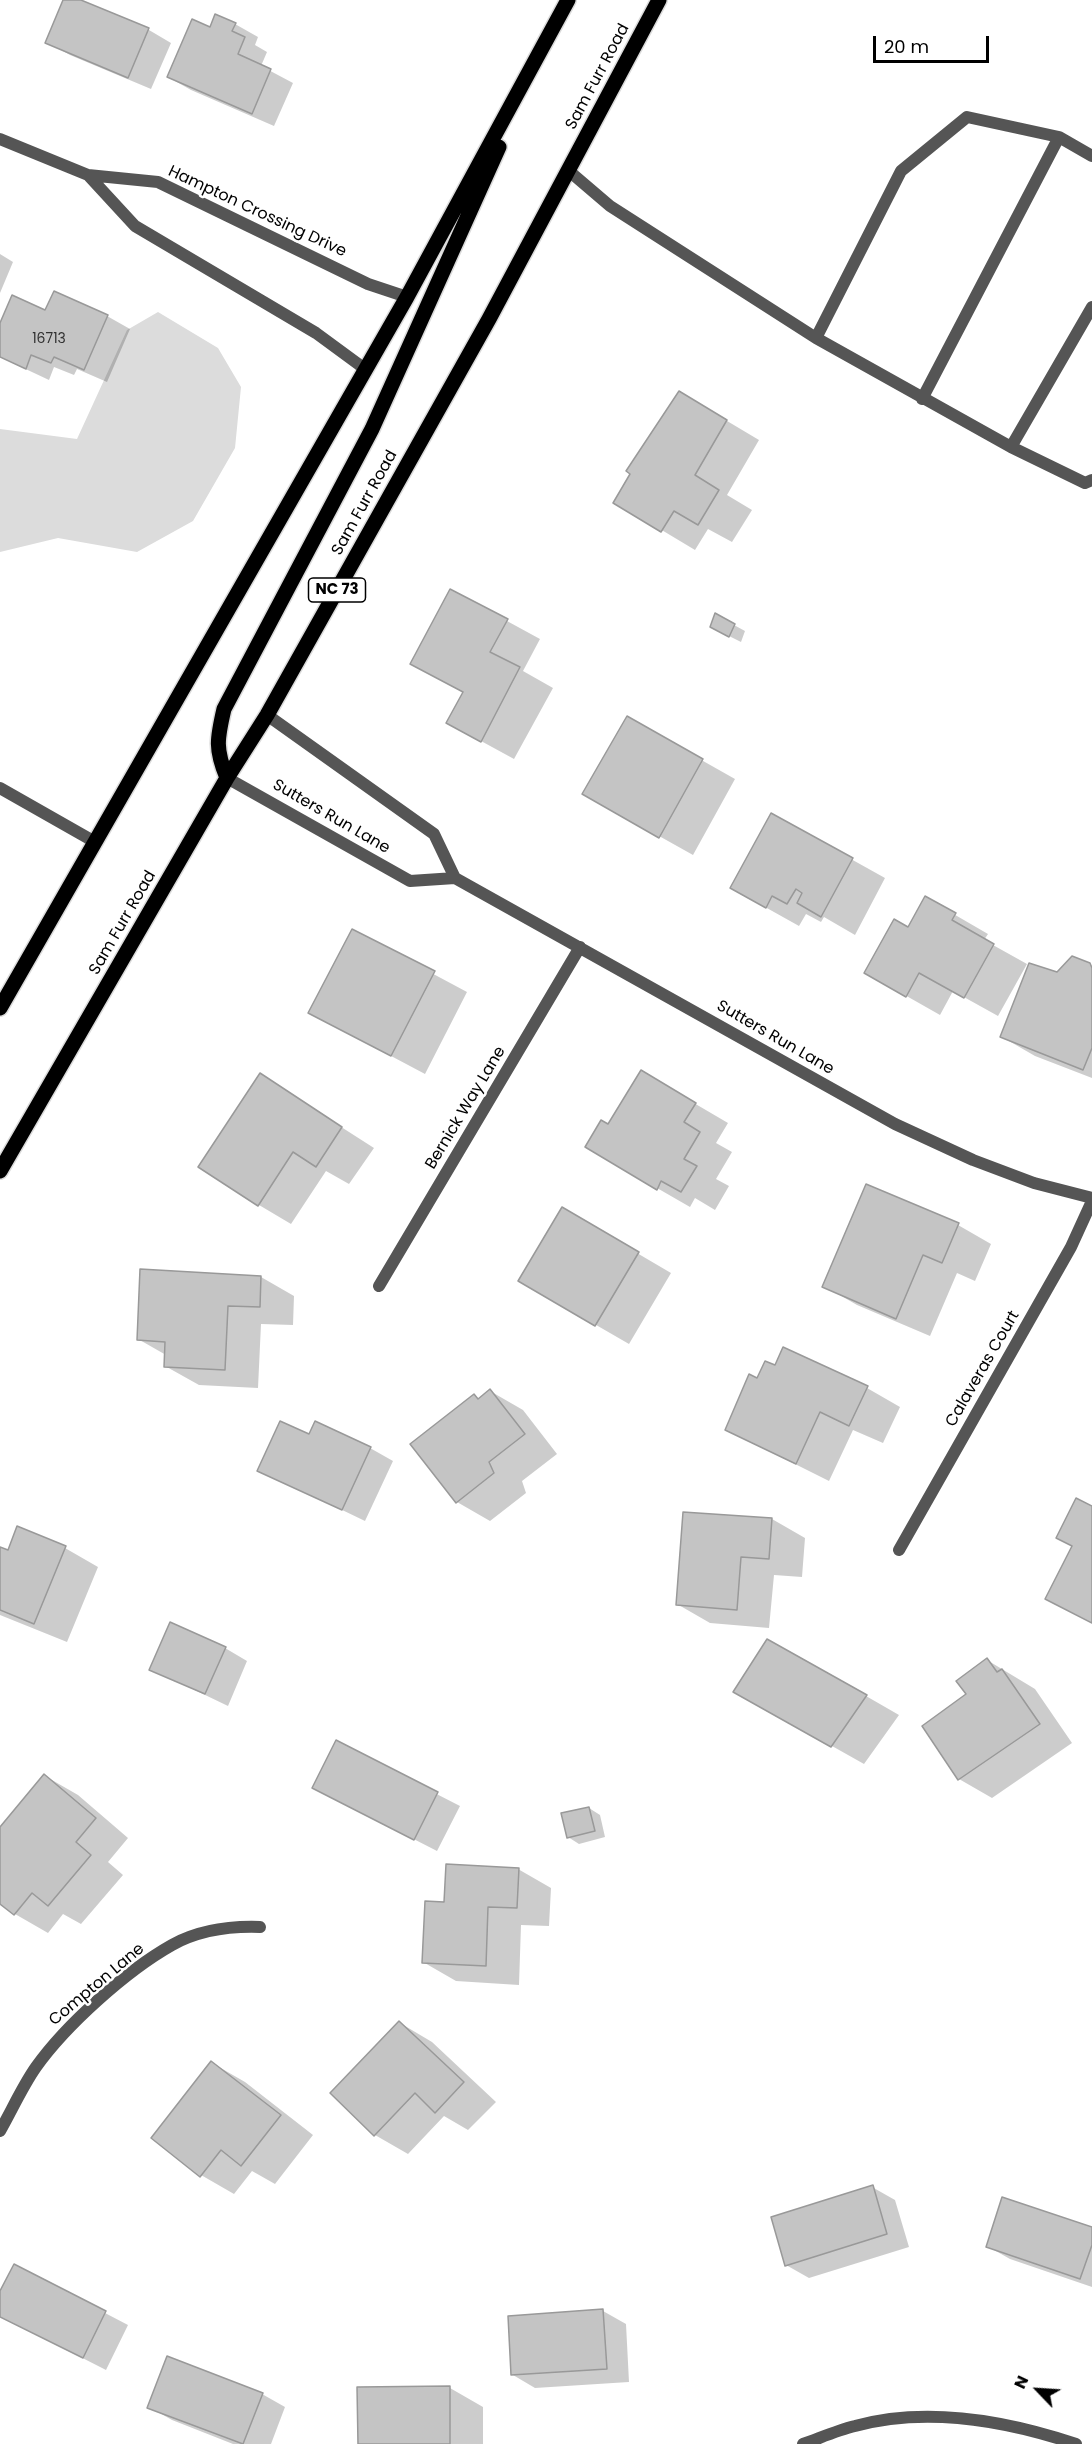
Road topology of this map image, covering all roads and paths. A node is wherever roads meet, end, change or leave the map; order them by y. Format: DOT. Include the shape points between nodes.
graph roads {
  1 [pos="568,0"];
  2 [pos="659,0"];
  3 [pos="548,38"];
  4 [pos="1059,137"];
  5 [pos="0,139"];
  6 [pos="1092,156"];
  7 [pos="569,171"];
  8 [pos="88,175"];
  9 [pos="407,297"];
  10 [pos="1092,307"];
  11 [pos="816,338"];
  12 [pos="365,369"];
  13 [pos="922,399"];
  14 [pos="1011,447"];
  15 [pos="1092,480"];
  16 [pos="267,715"];
  17 [pos="227,778"];
  18 [pos="0,788"];
  19 [pos="95,842"];
  20 [pos="455,878"];
  21 [pos="580,946"];
  22 [pos="0,1008"];
  23 [pos="0,1171"];
  24 [pos="1092,1199"];
  25 [pos="379,1286"];
  26 [pos="899,1550"];
  27 [pos="260,1927"];
  28 [pos="0,2131"];
  29 [pos="803,2444"];
  30 [pos="1076,2444"];
  1 -- 3 [label="main road"];
  2 -- 7 [label="main road, Sam Furr Road / NC 73"];
  3 -- 9 [label="main road"];
  3 -- 17 [label="main road" via="372,429 224,709 217,755"];
  4 -- 6 [label="street"];
  4 -- 11 [label="street" via="967,117 901,171"];
  4 -- 13 [label="street"];
  5 -- 8 [label="street, Hampton Crossing Drive"];
  7 -- 11 [label="street" via="610,206"];
  7 -- 16 [label="main road, Sam Furr Road / NC 73"];
  8 -- 9 [label="street, Hampton Crossing Drive" via="158,182 368,284"];
  8 -- 12 [label="street, Hampton Crossing Drive" via="135,226 316,333"];
  9 -- 12 [label="main road"];
  10 -- 14 [label="street"];
  11 -- 13 [label="street"];
  12 -- 19 [label="main road"];
  13 -- 14 [label="street"];
  14 -- 15 [label="street" via="1085,483"];
  16 -- 17 [label="main road, Sam Furr Road / NC 73"];
  16 -- 20 [label="street" via="434,834"];
  17 -- 20 [label="street, Sutters Run Lane" via="410,881"];
  17 -- 23 [label="main road, Sam Furr Road / NC 73"];
  18 -- 19 [label="street"];
  19 -- 22 [label="main road"];
  20 -- 21 [label="street, Sutters Run Lane"];
  21 -- 24 [label="street, Sutters Run Lane" via="895,1124 1034,1184"];
  21 -- 25 [label="street, Bernick Way Lane"];
  24 -- 26 [label="street, Calaveras Court" via="1071,1247"];
  27 -- 28 [label="street, Compton Lane" via="229,1926 193,1936 172,1945 130,1975 58,2040 35,2069"];
  29 -- 30 [label="street" via="856,2425 905,2417 968,2418 1040,2432"];
}
